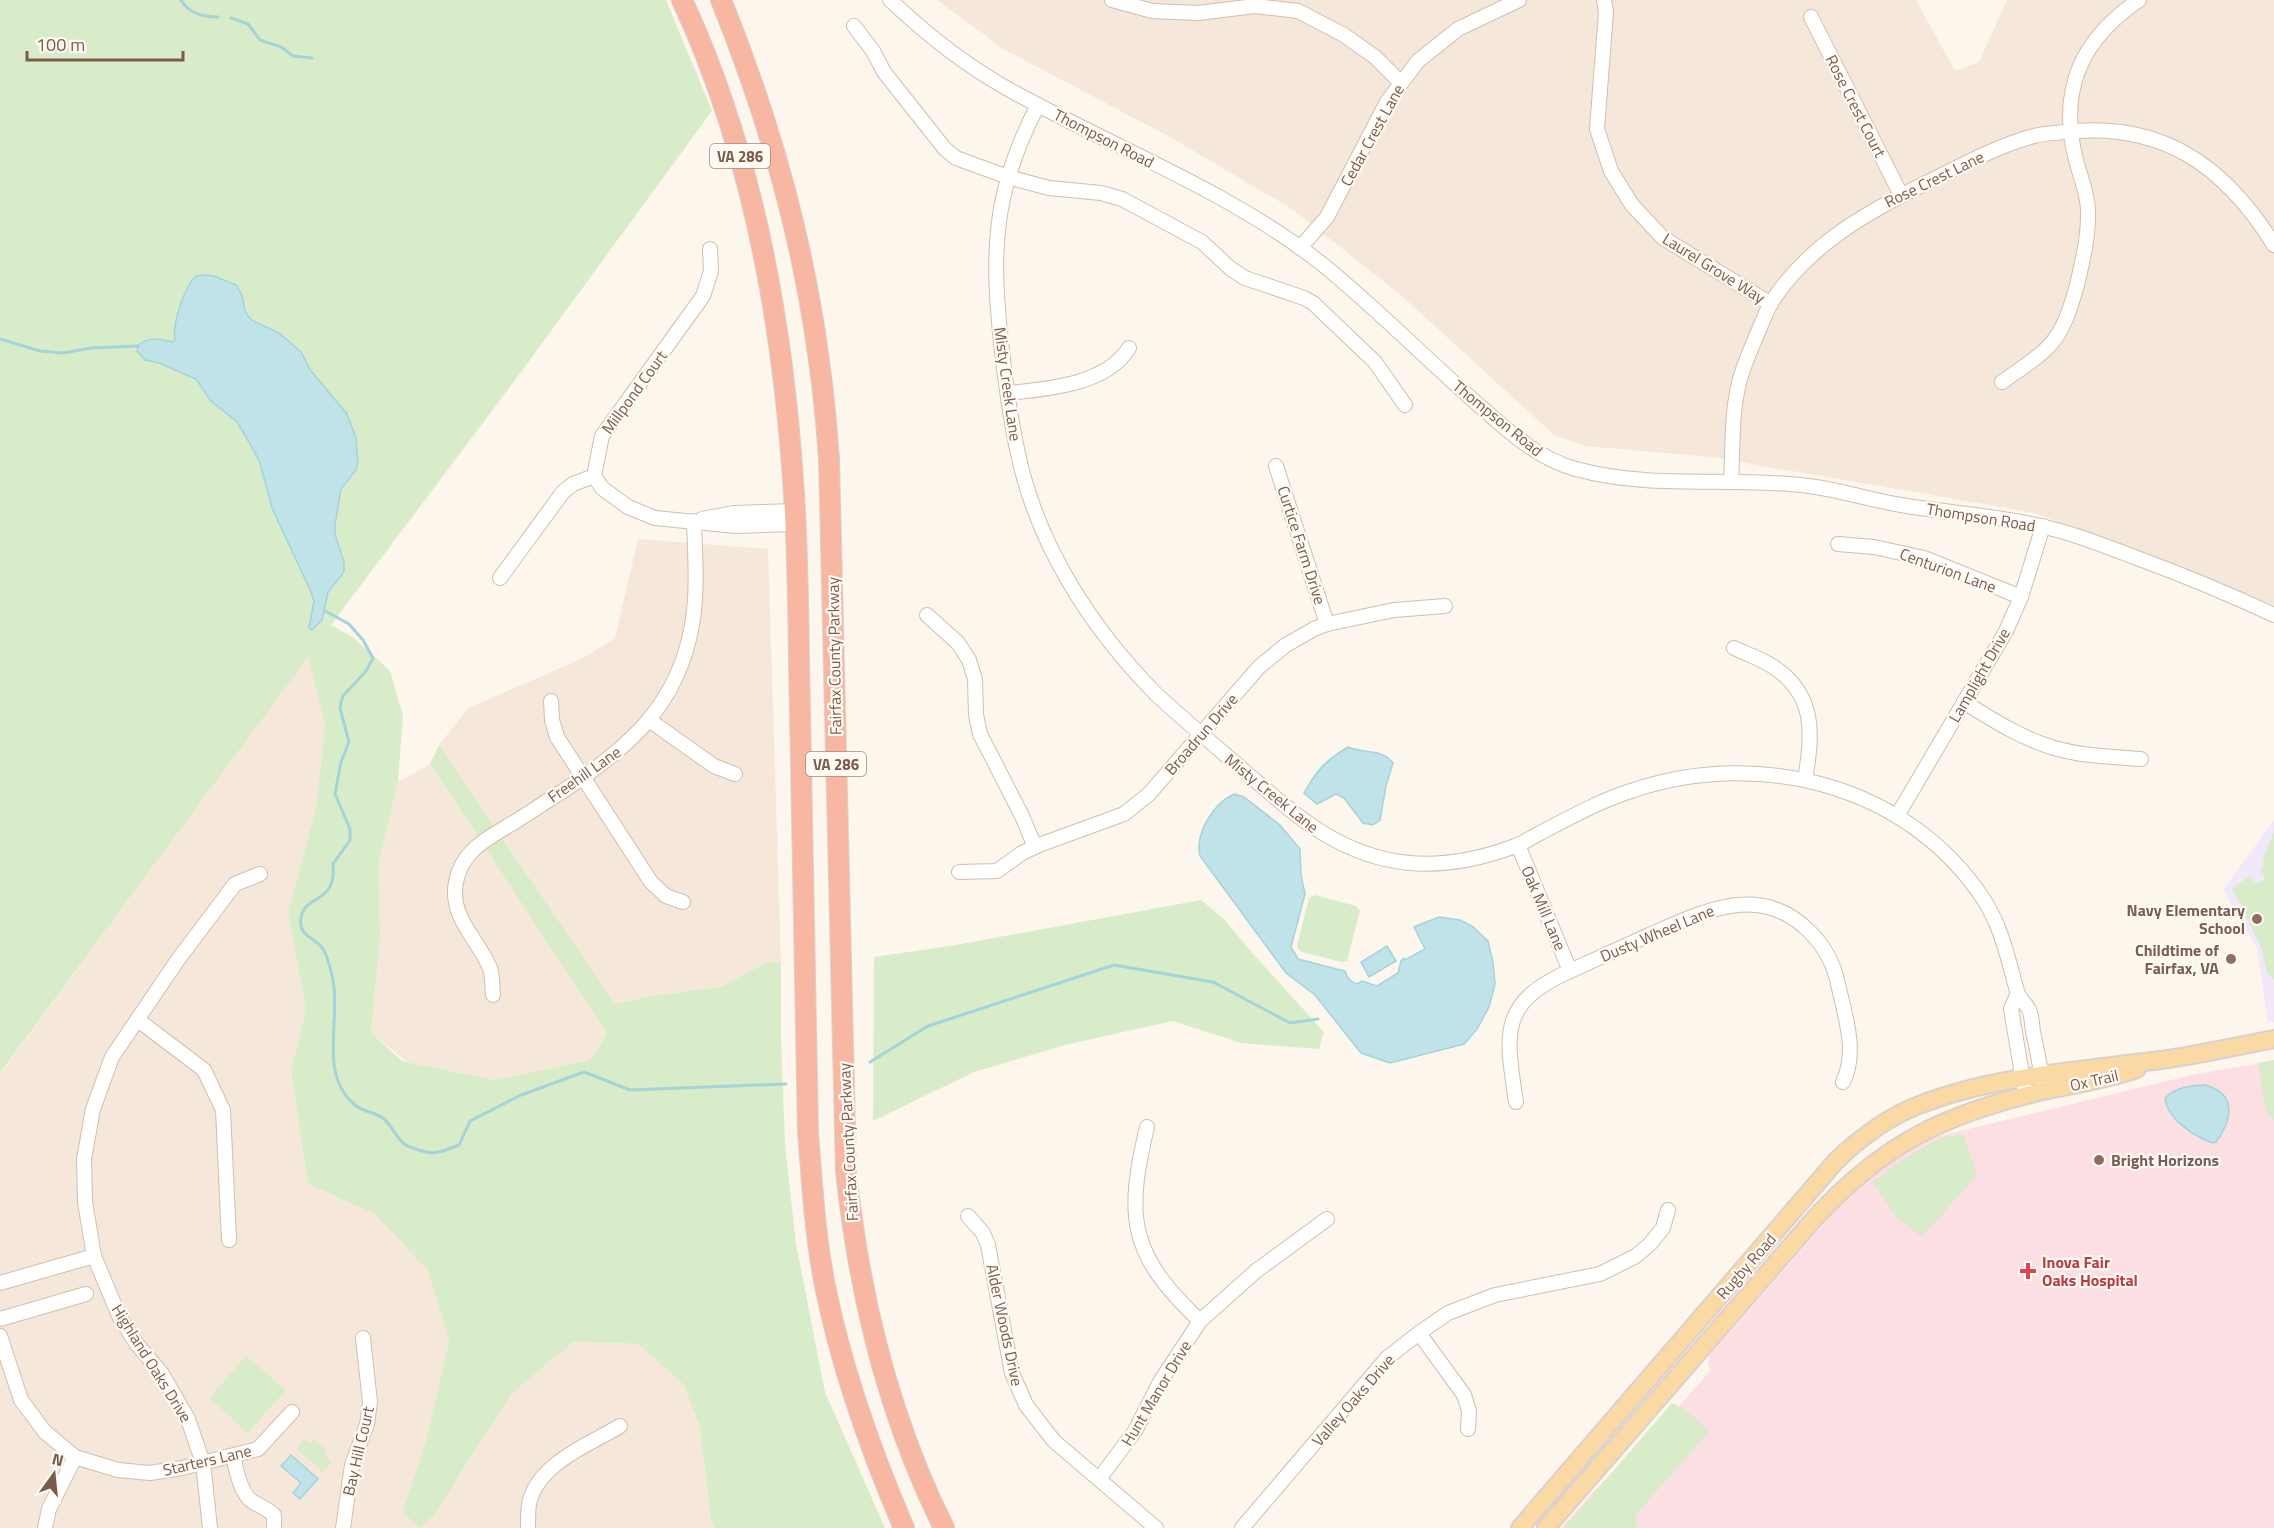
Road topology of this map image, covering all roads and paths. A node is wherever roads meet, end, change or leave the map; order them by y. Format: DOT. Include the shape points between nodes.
graph roads {
  1 [pos="682,0"];
  2 [pos="721,0"];
  3 [pos="890,0"];
  4 [pos="1112,0"];
  5 [pos="1520,0"];
  6 [pos="1604,0"];
  7 [pos="2139,0"];
  8 [pos="1811,17"];
  9 [pos="854,26"];
  10 [pos="1400,82"];
  11 [pos="1038,105"];
  12 [pos="2072,131"];
  13 [pos="1008,177"];
  14 [pos="1901,195"];
  15 [pos="2274,245"];
  16 [pos="1300,248"];
  17 [pos="710,249"];
  18 [pos="1771,304"];
  19 [pos="1129,348"];
  20 [pos="2002,382"];
  21 [pos="1008,393"];
  22 [pos="1405,405"];
  23 [pos="1276,466"];
  24 [pos="594,476"];
  25 [pos="1731,482"];
  26 [pos="794,518"];
  27 [pos="694,521"];
  28 [pos="2043,526"];
  29 [pos="1838,544"];
  30 [pos="500,579"];
  31 [pos="2021,597"];
  32 [pos="1445,606"];
  33 [pos="927,615"];
  34 [pos="2274,615"];
  35 [pos="1327,624"];
  36 [pos="1734,648"];
  37 [pos="551,701"];
  38 [pos="1964,702"];
  39 [pos="649,720"];
  40 [pos="1201,734"];
  41 [pos="2141,759"];
  42 [pos="735,774"];
  43 [pos="583,777"];
  44 [pos="1805,779"];
  45 [pos="1897,816"];
  46 [pos="1518,845"];
  47 [pos="1035,847"];
  48 [pos="959,872"];
  49 [pos="260,874"];
  50 [pos="683,902"];
  51 [pos="1570,971"];
  52 [pos="493,995"];
  53 [pos="2017,995"];
  54 [pos="138,1020"];
  55 [pos="2274,1039"];
  56 [pos="1843,1082"];
  57 [pos="2043,1083"];
  58 [pos="2025,1087"];
  59 [pos="1516,1102"];
  60 [pos="1147,1127"];
  61 [pos="1668,1210"];
  62 [pos="968,1215"];
  63 [pos="1327,1219"];
  64 [pos="229,1240"];
  65 [pos="94,1256"];
  66 [pos="0,1283"];
  67 [pos="86,1294"];
  68 [pos="0,1319"];
  69 [pos="1200,1321"];
  70 [pos="1419,1333"];
  71 [pos="0,1336"];
  72 [pos="363,1338"];
  73 [pos="292,1412"];
  74 [pos="620,1426"];
  75 [pos="1468,1429"];
  76 [pos="75,1457"];
  77 [pos="233,1457"];
  78 [pos="203,1463"];
  79 [pos="1099,1479"];
  80 [pos="45,1528"];
  81 [pos="210,1528"];
  82 [pos="274,1528"];
  83 [pos="343,1528"];
  84 [pos="528,1528"];
  85 [pos="904,1528"];
  86 [pos="944,1528"];
  87 [pos="1156,1528"];
  88 [pos="1242,1528"];
  89 [pos="1520,1528"];
  90 [pos="1546,1528"];
  1 -- 26 [label="highway, VA 286" via="709,64 738,151 767,263 788,418"];
  2 -- 86 [label="highway, Fairfax County Parkway / VA 286" via="763,111 792,214 811,298 826,414 846,1171 856,1254 885,1380 909,1449"];
  3 -- 11 [label="street, Thompson Road" via="972,67"];
  4 -- 10 [label="street" via="1152,11 1198,13 1255,6 1298,11 1344,35 1375,57"];
  5 -- 10 [label="street, Cedar Crest Lane" via="1458,29 1418,61"];
  6 -- 18 [label="street, Laurel Grove Way" via="1597,129 1611,171 1632,205 1663,238"];
  7 -- 12 [label="street" via="2099,33 2085,53 2072,87"];
  8 -- 14 [label="street, Rose Crest Court"];
  9 -- 13 [label="street" via="884,72 945,149 956,158"];
  10 -- 16 [label="street, Cedar Crest Lane" via="1327,217"];
  11 -- 13 [label="street, Misty Creek Lane" via="1023,133"];
  11 -- 16 [label="street, Thompson Road" via="1221,199"];
  12 -- 14 [label="street, Rose Crest Lane" via="2035,135 1986,153"];
  12 -- 15 [label="street, Rose Crest Lane" via="2114,131 2167,143 2189,155 2227,183"];
  12 -- 20 [label="street" via="2088,207 2088,237 2070,310 2049,347"];
  13 -- 21 [label="street, Misty Creek Lane" via="996,235 995,268"];
  13 -- 22 [label="street" via="1122,200 1202,242 1245,278 1304,298 1375,362"];
  14 -- 18 [label="street, Rose Crest Lane" via="1854,221 1804,262"];
  16 -- 25 [label="street, Thompson Road" via="1509,431 1554,461 1621,478"];
  17 -- 24 [label="street, Millpond Court" via="711,271 703,296 602,436"];
  18 -- 25 [label="street, Rose Crest Lane" via="1739,384"];
  19 -- 21 [label="street" via="1104,372 1064,386"];
  21 -- 40 [label="street, Misty Creek Lane" via="1026,484 1067,579 1131,668"];
  23 -- 35 [label="street, Curtice Farm Drive"];
  24 -- 27 [label="street" via="613,498 641,514"];
  24 -- 30 [label="street" via="564,492"];
  25 -- 28 [label="street, Thompson Road" via="1806,485 1903,506"];
  26 -- 27 [label="street" via="734,513"];
  26 -- 85 [label="highway, VA 286" via="812,1193 825,1284 842,1358 870,1446"];
  27 -- 39 [label="street, Freehill Lane" via="695,592 690,638 670,688"];
  28 -- 31 [label="street, Lamplight Drive"];
  28 -- 34 [label="street, Thompson Road" via="2169,570"];
  29 -- 31 [label="street, Centurion Lane" via="1924,558"];
  31 -- 38 [label="street, Lamplight Drive" via="2006,631"];
  32 -- 35 [label="street, Broadrun Drive" via="1394,610"];
  33 -- 47 [label="street" via="958,643 969,660 975,679 980,734"];
  35 -- 40 [label="street, Broadrun Drive" via="1286,645 1259,667"];
  36 -- 44 [label="street" via="1778,670 1802,698 1812,738"];
  37 -- 43 [label="street" via="557,737"];
  38 -- 41 [label="street" via="2009,729 2055,748"];
  38 -- 45 [label="street, Lamplight Drive"];
  39 -- 42 [label="street" via="714,766"];
  39 -- 43 [label="street, Freehill Lane" via="630,741"];
  40 -- 46 [label="street, Misty Creek Lane" via="1314,829 1360,851 1394,861 1428,864 1467,860"];
  40 -- 47 [label="street, Broadrun Drive" via="1149,794 1124,814"];
  43 -- 50 [label="street" via="658,890"];
  43 -- 52 [label="street, Freehill Lane" via="482,841 470,852 458,874 456,906 490,969"];
  44 -- 45 [label="street, Misty Creek Lane"];
  44 -- 46 [label="street, Misty Creek Lane" via="1717,773 1659,782 1604,801"];
  45 -- 53 [label="street, Misty Creek Lane" via="1952,859 1985,901 2007,950"];
  46 -- 51 [label="street, Oak Mill Lane"];
  47 -- 48 [label="street, Broadrun Drive" via="997,871"];
  49 -- 54 [label="street, Highland Oaks Drive" via="235,884"];
  51 -- 56 [label="street, Dusty Wheel Lane" via="1714,908 1750,904 1776,910 1806,927 1818,939 1834,968 1851,1051"];
  51 -- 59 [label="street, Dusty Wheel Lane" via="1536,988 1513,1018 1508,1045"];
  53 -- 57 [label="street, Misty Creek Lane" via="2029,1009"];
  53 -- 58 [label="street, Misty Creek Lane" via="2011,1009"];
  54 -- 64 [label="street" via="204,1070 223,1110"];
  54 -- 65 [label="street, Highland Oaks Drive" via="112,1057 93,1109 84,1159 85,1202"];
  55 -- 57 [label="main road, Ox Trail" via="2161,1060 2111,1077"];
  57 -- 58 [label="main road, Ox Trail"];
  58 -- 89 [label="main road, Rugby Road" via="1969,1089 1918,1105 1856,1143 1836,1161"];
  58 -- 90 [label="main road, Rugby Road" via="1921,1133 1876,1160 1836,1195"];
  60 -- 69 [label="street" via="1135,1185 1141,1240 1161,1280"];
  61 -- 70 [label="street, Valley Oaks Drive" via="1663,1228 1650,1244 1609,1270 1495,1295 1448,1313"];
  62 -- 79 [label="street, Alder Woods Drive" via="988,1245 1012,1373 1020,1394 1046,1432"];
  63 -- 69 [label="street, Hunt Manor Drive" via="1256,1271"];
  65 -- 66 [label="street"];
  65 -- 78 [label="street, Highland Oaks Drive" via="120,1318 162,1374 188,1419"];
  67 -- 68 [label="street"];
  69 -- 79 [label="street, Hunt Manor Drive" via="1160,1382 1135,1431"];
  70 -- 75 [label="street" via="1464,1395"];
  70 -- 88 [label="street, Valley Oaks Drive" via="1387,1358"];
  71 -- 76 [label="street, Starters Lane" via="21,1400 45,1432"];
  72 -- 83 [label="street, Bay Hill Court" via="370,1402 367,1424 352,1465"];
  73 -- 77 [label="street, Starters Lane" via="258,1449"];
  74 -- 84 [label="street" via="556,1464 539,1480 530,1503"];
  76 -- 78 [label="street, Starters Lane" via="118,1470 150,1473"];
  76 -- 80 [label="street" via="49,1509"];
  77 -- 78 [label="street, Starters Lane"];
  77 -- 82 [label="street" via="241,1485 250,1500 274,1515"];
  78 -- 81 [label="street, Highland Oaks Drive"];
  79 -- 87 [label="street, Alder Woods Drive"];
}
